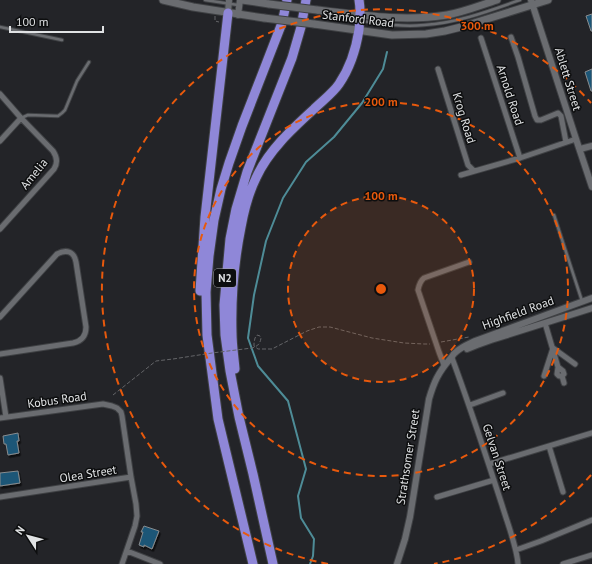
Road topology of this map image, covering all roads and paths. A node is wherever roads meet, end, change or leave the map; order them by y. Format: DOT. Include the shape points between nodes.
graph roads {
  1 [pos="163,0"];
  2 [pos="205,0"];
  3 [pos="287,0"];
  4 [pos="306,0"];
  5 [pos="359,0"];
  6 [pos="497,0"];
  7 [pos="520,0"];
  8 [pos="548,0"];
  9 [pos="229,2"];
  10 [pos="240,2"];
  11 [pos="532,2"];
  12 [pos="228,13"];
  13 [pos="238,15"];
  14 [pos="360,22"];
  15 [pos="0,27"];
  16 [pos="511,37"];
  17 [pos="481,38"];
  18 [pos="62,40"];
  19 [pos="89,62"];
  20 [pos="438,69"];
  21 [pos="0,94"];
  22 [pos="21,118"];
  23 [pos="576,139"];
  24 [pos="0,141"];
  25 [pos="566,142"];
  26 [pos="592,146"];
  27 [pos="580,150"];
  28 [pos="520,158"];
  29 [pos="474,171"];
  30 [pos="461,175"];
  31 [pos="592,187"];
  32 [pos="554,215"];
  33 [pos="0,229"];
  34 [pos="469,262"];
  35 [pos="592,298"];
  36 [pos="582,302"];
  37 [pos="592,308"];
  38 [pos="0,316"];
  39 [pos="545,323"];
  40 [pos="470,336"];
  41 [pos="435,343"];
  42 [pos="553,348"];
  43 [pos="0,354"];
  44 [pos="454,356"];
  45 [pos="575,364"];
  46 [pos="444,365"];
  47 [pos="544,376"];
  48 [pos="0,378"];
  49 [pos="564,383"];
  50 [pos="503,394"];
  51 [pos="113,395"];
  52 [pos="470,405"];
  53 [pos="117,408"];
  54 [pos="3,418"];
  55 [pos="218,419"];
  56 [pos="592,433"];
  57 [pos="549,446"];
  58 [pos="489,464"];
  59 [pos="253,474"];
  60 [pos="131,477"];
  61 [pos="494,480"];
  62 [pos="563,492"];
  63 [pos="0,497"];
  64 [pos="436,497"];
  65 [pos="592,520"];
  66 [pos="516,550"];
  67 [pos="127,551"];
  68 [pos="592,555"];
  69 [pos="122,564"];
  70 [pos="160,564"];
  71 [pos="254,564"];
  72 [pos="274,564"];
  73 [pos="397,564"];
  74 [pos="518,564"];
  75 [pos="563,564"];
  1 -- 12 [label="main road, Stanford Road"];
  2 -- 9 [label="lane"];
  3 -- 55 [label="highway, N2" via="282,23 220,190 214,220 206,292 207,335"];
  4 -- 59 [label="highway, N2" via="292,58 247,172 230,239 224,305 225,335 239,417"];
  5 -- 14 [label="highway"];
  6 -- 14 [label="main road, Stanford Road" via="448,15"];
  7 -- 14 [label="lane" via="470,17 437,24 409,26"];
  8 -- 11 [label="main road, Stanford Road"];
  9 -- 10 [label="lane"];
  9 -- 12 [label="street"];
  10 -- 13 [label="street"];
  10 -- 14 [label="main road, Stanford Road, bridge" via="317,10"];
  11 -- 14 [label="main road, Stanford Road" via="461,27 426,34 392,35"];
  11 -- 23 [label="street, Ablett Street"];
  12 -- 13 [label="main road, Stanford Road"];
  12 -- 55 [label="highway" via="205,217 200,291 202,333"];
  13 -- 14 [label="main road, Stanford Road, bridge" via="314,24"];
  14 -- 59 [label="highway" via="358,40 346,73 338,85 274,151 256,177 244,212 234,273 232,334 235,369"];
  15 -- 18 [label="lane"];
  16 -- 25 [label="street" via="537,120 558,113 561,116"];
  17 -- 28 [label="street, Arnold Road"];
  19 -- 22 [label="lane" via="62,113 58,116 28,115"];
  20 -- 29 [label="street, Krog Road" via="468,165"];
  21 -- 22 [label="street, Amelia"];
  22 -- 24 [label="street"];
  22 -- 33 [label="street, Amelia" via="53,151 57,163"];
  23 -- 25 [label="street"];
  23 -- 27 [label="street, Ablett Street"];
  25 -- 28 [label="street"];
  26 -- 27 [label="street"];
  27 -- 31 [label="street, Ablett Street"];
  28 -- 29 [label="street"];
  29 -- 30 [label="street"];
  32 -- 36 [label="lane"];
  34 -- 41 [label="street" via="424,278 418,286"];
  35 -- 36 [label="street, Highfield Road"];
  36 -- 44 [label="street, Highfield Road" via="475,341"];
  37 -- 39 [label="street, Highfield Road"];
  38 -- 43 [label="street" via="57,254 67,251 74,255 86,327 84,337 73,343"];
  39 -- 42 [label="street"];
  39 -- 44 [label="street, Highfield Road" via="477,345"];
  40 -- 41 [label="path"];
  41 -- 46 [label="street"];
  41 -- 51 [label="path, bridge" via="404,343 330,327 319,327 272,349 258,349 254,346 257,335 261,338 259,344 257,346 252,348 156,361"];
  42 -- 45 [label="street"];
  42 -- 47 [label="street"];
  42 -- 49 [label="street" via="558,367 557,374 562,376"];
  44 -- 46 [label="street, Strathsomer Street"];
  44 -- 52 [label="street, Gelvan Street"];
  46 -- 73 [label="street, Strathsomer Street" via="433,384 429,399 410,517"];
  48 -- 54 [label="street"];
  50 -- 52 [label="street"];
  52 -- 58 [label="street, Gelvan Street"];
  53 -- 54 [label="street, Kobus Road" via="97,404"];
  53 -- 60 [label="street, Olea Street" via="122,416"];
  55 -- 71 [label="highway, N2"];
  56 -- 57 [label="street"];
  57 -- 58 [label="street"];
  57 -- 62 [label="street"];
  58 -- 61 [label="street, Gelvan Street"];
  59 -- 72 [label="highway, N2"];
  60 -- 63 [label="street, Olea Street"];
  60 -- 67 [label="street" via="137,516"];
  61 -- 64 [label="street"];
  61 -- 66 [label="street, Gelvan Street"];
  65 -- 66 [label="street"];
  66 -- 74 [label="street, Gelvan Street"];
  67 -- 69 [label="street"];
  67 -- 70 [label="street"];
  68 -- 75 [label="street"];
}
